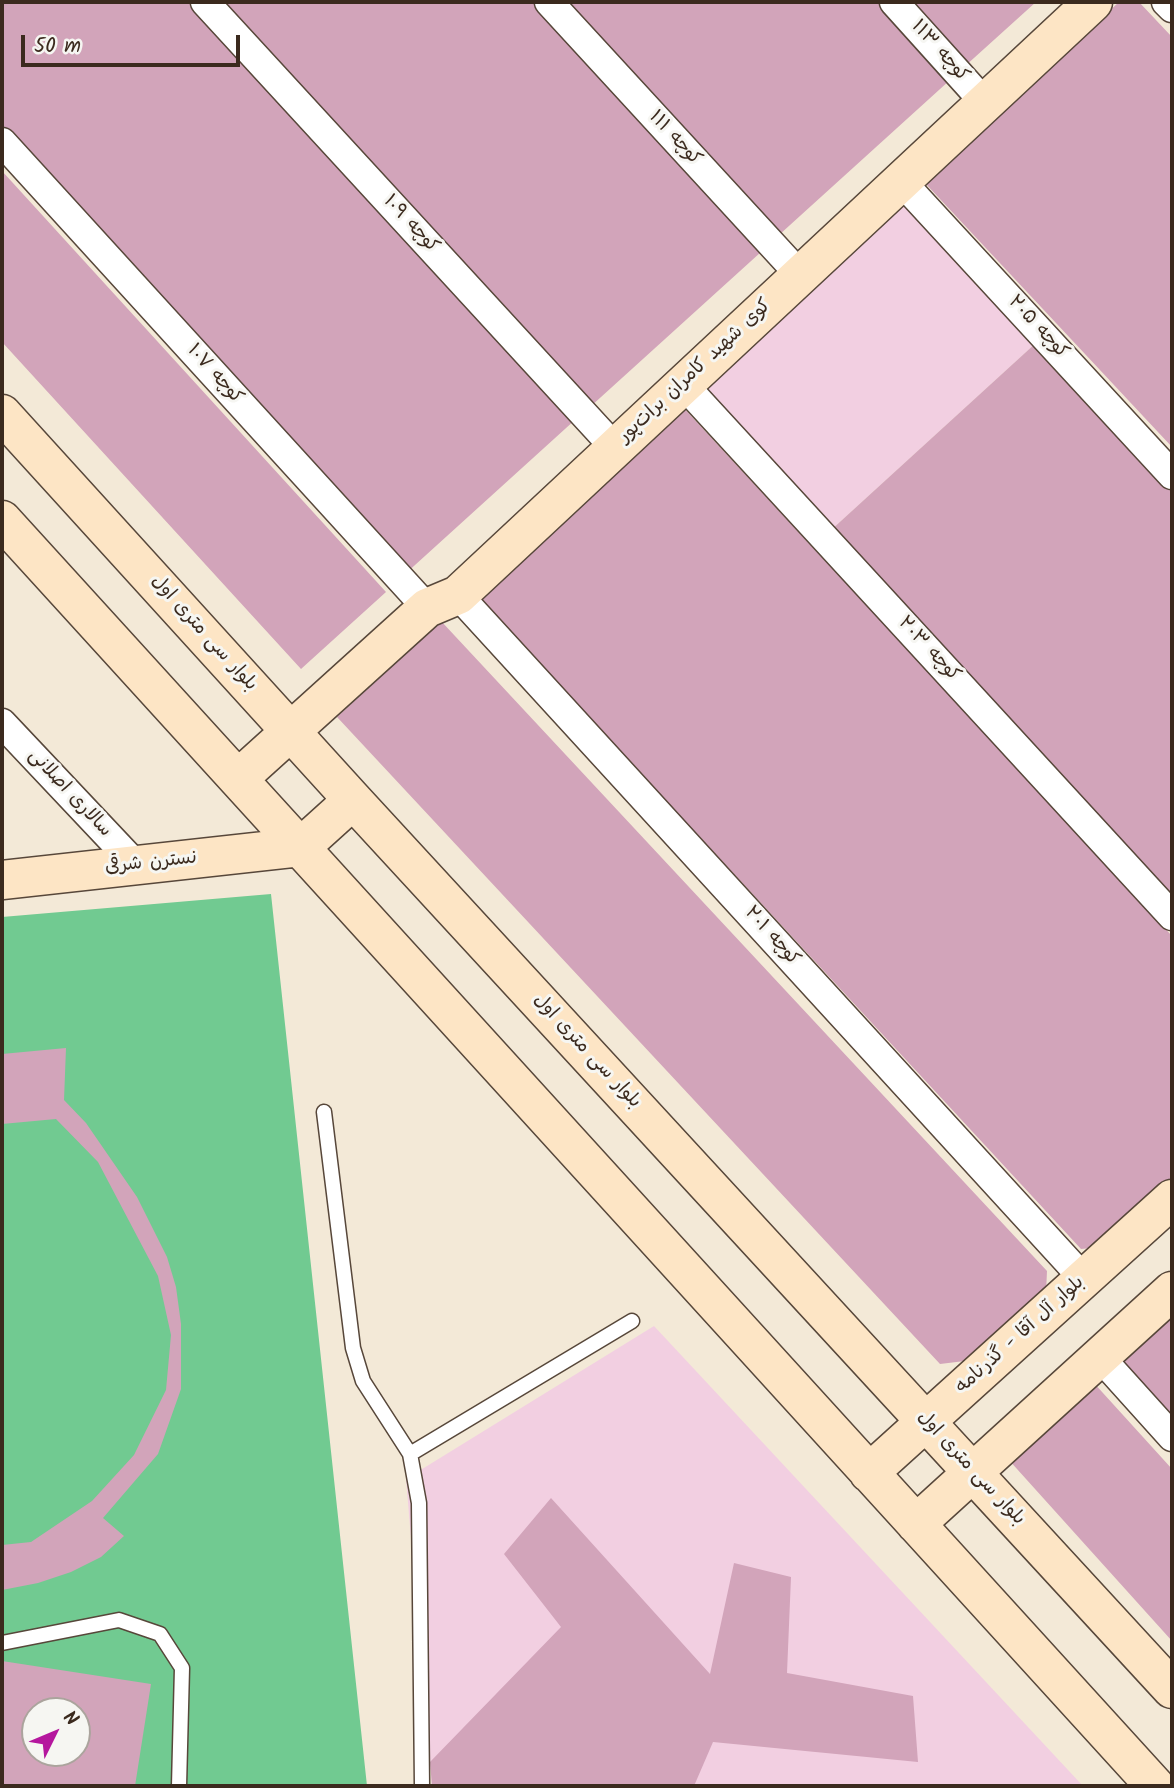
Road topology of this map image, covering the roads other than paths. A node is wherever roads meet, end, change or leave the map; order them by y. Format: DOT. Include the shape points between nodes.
graph roads {
  1 [pos="205,2"];
  2 [pos="549,2"];
  3 [pos="894,2"];
  4 [pos="1093,2"];
  5 [pos="1166,2"];
  6 [pos="1172,8"];
  7 [pos="985,103"];
  8 [pos="2,142"];
  9 [pos="901,181"];
  10 [pos="800,275"];
  11 [pos="683,384"];
  12 [pos="2,414"];
  13 [pos="615,448"];
  14 [pos="1172,475"];
  15 [pos="2,520"];
  16 [pos="442,601"];
  17 [pos="2,723"];
  18 [pos="291,731"];
  19 [pos="239,778"];
  20 [pos="353,800"];
  21 [pos="301,847"];
  22 [pos="136,865"];
  23 [pos="2,880"];
  24 [pos="1172,916"];
  25 [pos="324,1112"];
  26 [pos="1172,1199"];
  27 [pos="1084,1279"];
  28 [pos="1172,1291"];
  29 [pos="632,1321"];
  30 [pos="1100,1357"];
  31 [pos="926,1421"];
  32 [pos="1172,1437"];
  33 [pos="410,1454"];
  34 [pos="974,1472"];
  35 [pos="869,1473"];
  36 [pos="916,1524"];
  37 [pos="2,1643"];
  38 [pos="1172,1689"];
  39 [pos="179,1786"];
  40 [pos="422,1786"];
  41 [pos="1155,1786"];
  1 -- 13 [label="street, کوچه ۱۰۹"];
  2 -- 10 [label="street, کوچه ۱۱۱"];
  3 -- 7 [label="street, کوچه ۱۱۳"];
  4 -- 7 [label="main road, کوی شهید کامران برات‌پور"];
  5 -- 6 [label="street"];
  7 -- 9 [label="main road, کوی شهید کامران برات‌پور"];
  8 -- 16 [label="street, کوچه ۱۰۷"];
  9 -- 10 [label="main road, کوی شهید کامران برات‌پور"];
  9 -- 14 [label="street, کوچه ۲۰۵"];
  10 -- 11 [label="main road, کوی شهید کامران برات‌پور"];
  11 -- 13 [label="main road, کوی شهید کامران برات‌پور"];
  11 -- 24 [label="street, کوچه ۲۰۳"];
  12 -- 18 [label="main road, بلوار سی متری اول"];
  13 -- 16 [label="main road, کوی شهید کامران برات‌پور"];
  15 -- 19 [label="main road"];
  16 -- 18 [label="main road, کوی شهید کامران برات‌پور"];
  16 -- 27 [label="street, کوچه ۲۰۱"];
  17 -- 22 [label="street, سالاری اصلانی"];
  18 -- 19 [label="main road, کوی شهید کامران برات‌پور"];
  18 -- 20 [label="main road, بلوار سی متری اول"];
  19 -- 21 [label="main road"];
  20 -- 21 [label="main road"];
  20 -- 31 [label="main road, بلوار سی متری اول"];
  21 -- 22 [label="main road, نسترن شرقی"];
  21 -- 35 [label="main road"];
  22 -- 23 [label="main road, نسترن شرقی"];
  25 -- 33 [label="lane" via="353,1348 363,1381"];
  26 -- 27 [label="main road, بلوار آل آقا - گذرنامه"];
  27 -- 31 [label="main road, بلوار آل آقا - گذرنامه"];
  28 -- 30 [label="main road"];
  29 -- 33 [label="lane"];
  30 -- 32 [label="street"];
  30 -- 34 [label="main road"];
  31 -- 34 [label="main road, بلوار سی متری اول"];
  31 -- 35 [label="main road, بلوار آل آقا - گذرنامه"];
  33 -- 40 [label="lane" via="419,1503"];
  34 -- 36 [label="main road"];
  34 -- 38 [label="main road, بلوار سی متری اول"];
  35 -- 36 [label="main road"];
  36 -- 41 [label="main road"];
  37 -- 39 [label="lane" via="119,1620 160,1634 182,1668"];
}
